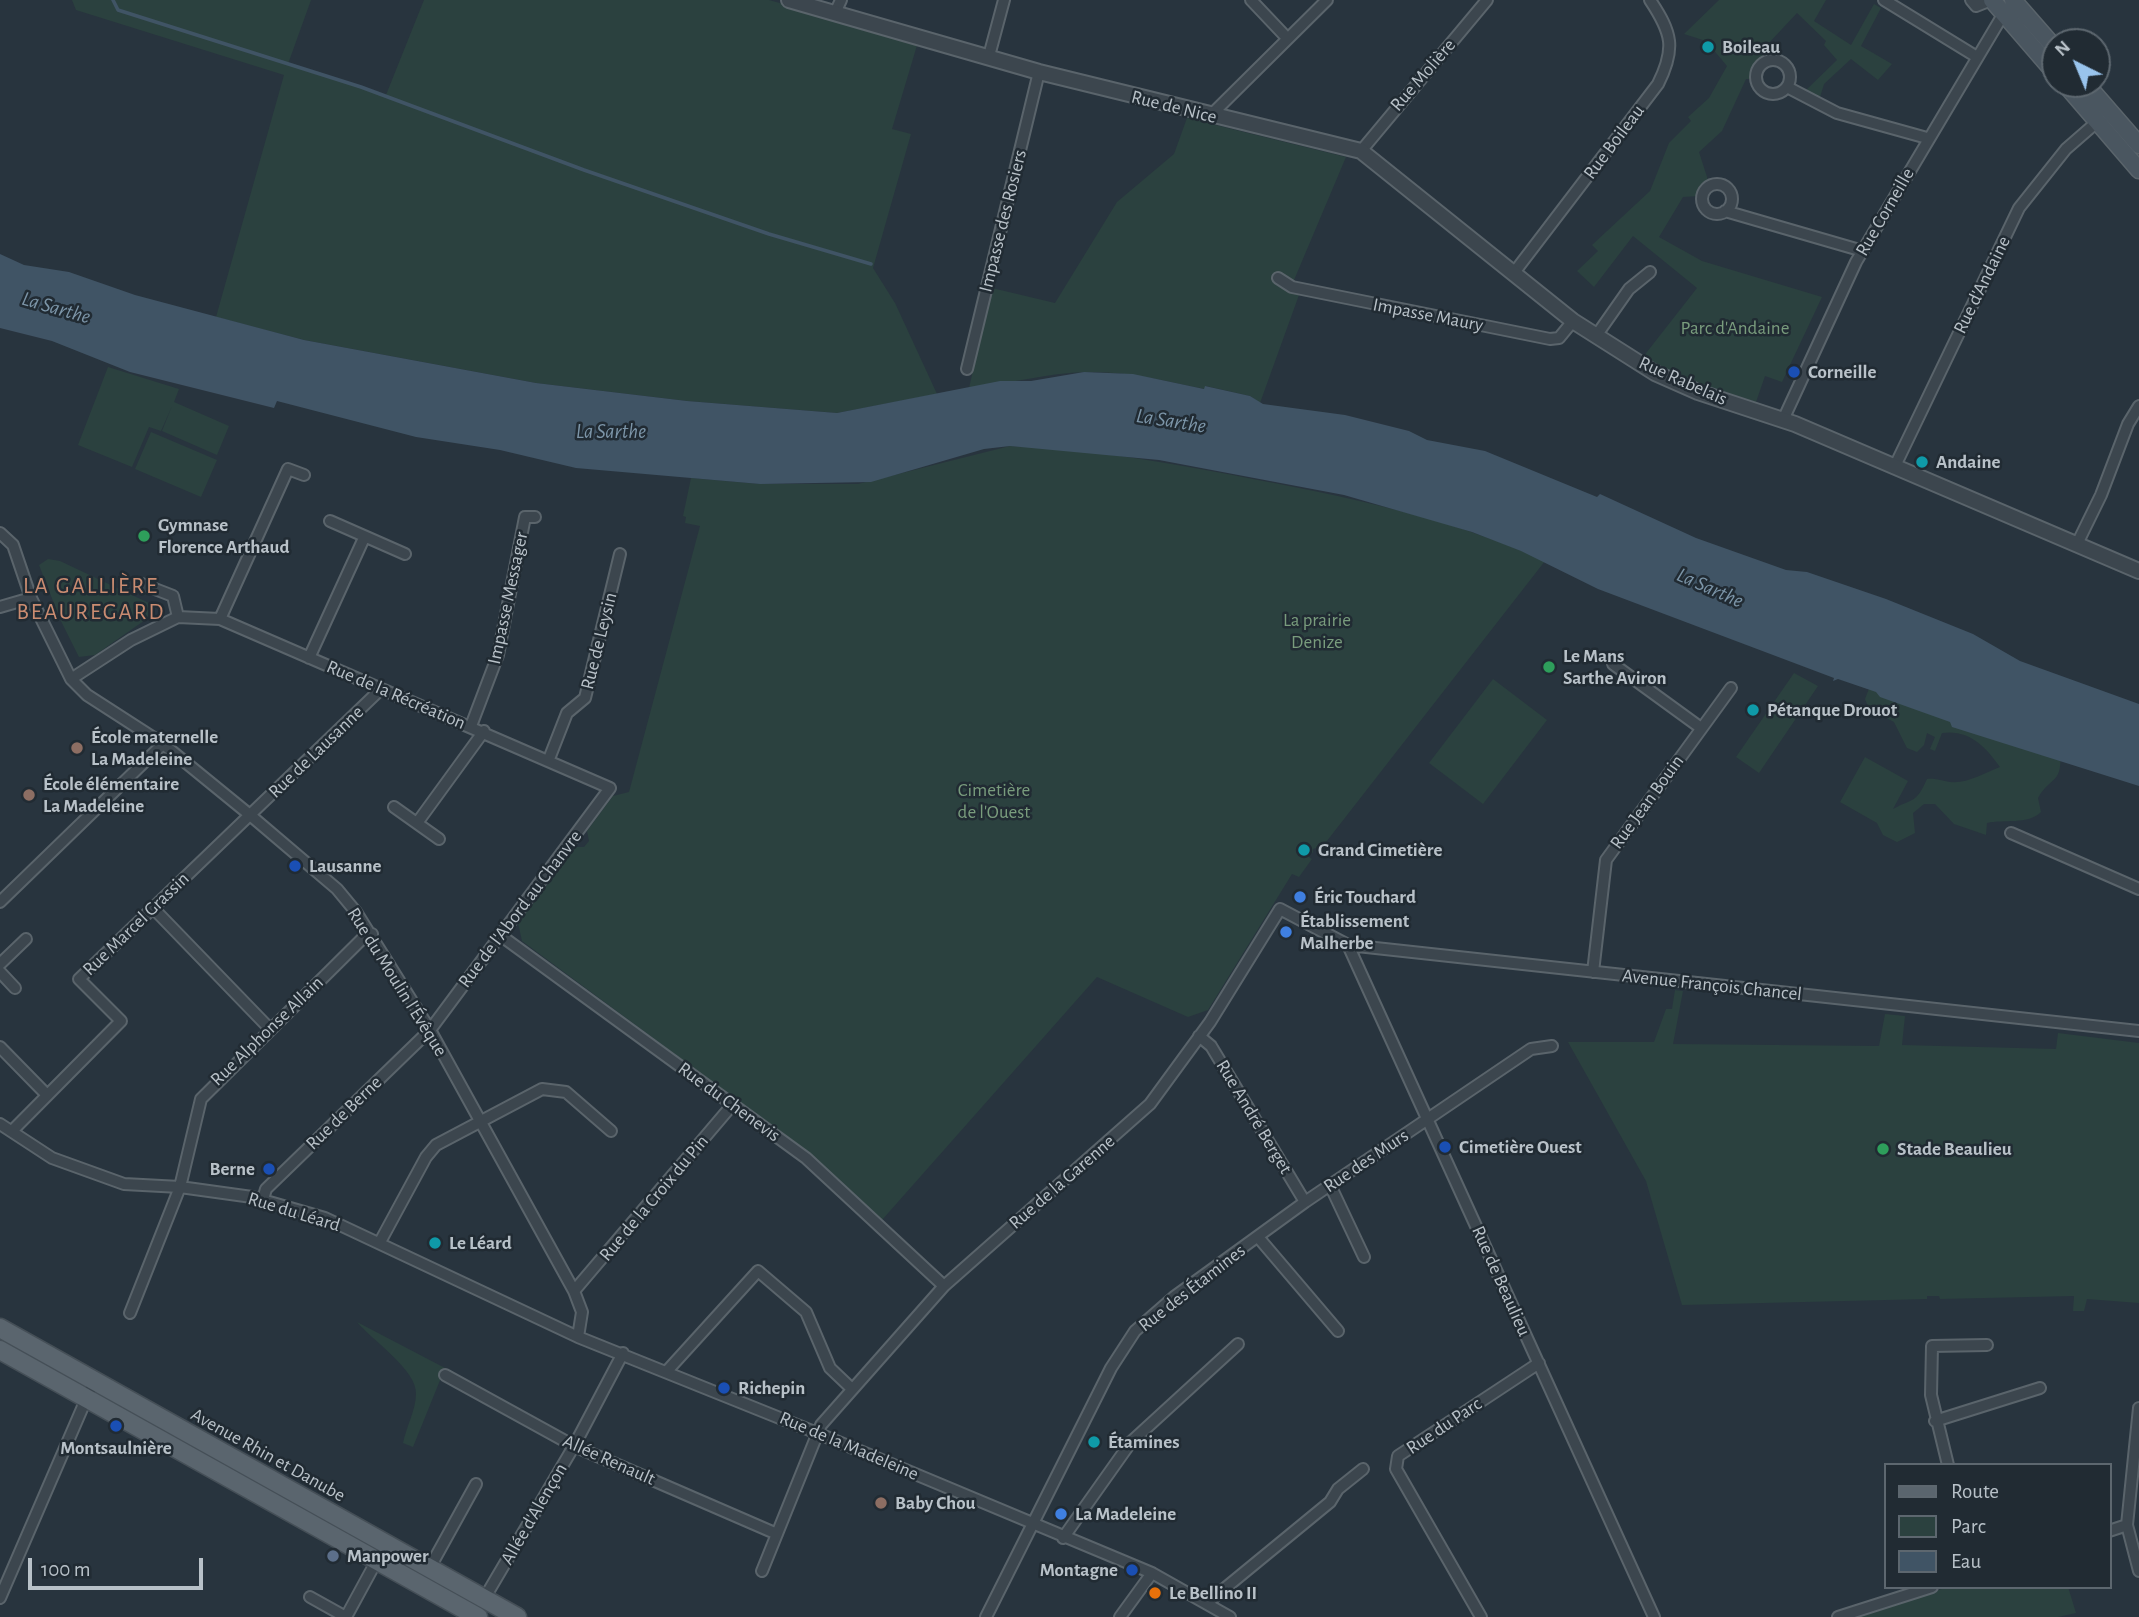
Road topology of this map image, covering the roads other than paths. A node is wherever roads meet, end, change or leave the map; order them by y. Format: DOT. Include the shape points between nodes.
graph roads {
  1 [pos="789,0"];
  2 [pos="1004,0"];
  3 [pos="1251,0"];
  4 [pos="1327,0"];
  5 [pos="1650,0"];
  6 [pos="1884,0"];
  7 [pos="1971,0"];
  8 [pos="1991,0"];
  9 [pos="1479,3"];
  10 [pos="838,7"];
  11 [pos="2009,7"];
  12 [pos="2041,36"];
  13 [pos="1287,38"];
  14 [pos="2041,52"];
  15 [pos="989,56"];
  16 [pos="1977,57"];
  17 [pos="1039,72"];
  18 [pos="1787,87"];
  19 [pos="2077,98"];
  20 [pos="2098,98"];
  21 [pos="1210,116"];
  22 [pos="2097,122"];
  23 [pos="1927,138"];
  24 [pos="2139,145"];
  25 [pos="1361,151"];
  26 [pos="2139,170"];
  27 [pos="1725,211"];
  28 [pos="1863,251"];
  29 [pos="1650,272"];
  30 [pos="1513,274"];
  31 [pos="1278,278"];
  32 [pos="1573,321"];
  33 [pos="1596,336"];
  34 [pos="967,369"];
  35 [pos="2139,406"];
  36 [pos="1783,420"];
  37 [pos="1894,468"];
  38 [pos="304,475"];
  39 [pos="535,517"];
  40 [pos="330,521"];
  41 [pos="0,533"];
  42 [pos="365,538"];
  43 [pos="2077,544"];
  44 [pos="405,554"];
  45 [pos="620,554"];
  46 [pos="2139,571"];
  47 [pos="142,584"];
  48 [pos="32,598"];
  49 [pos="0,607"];
  50 [pos="178,617"];
  51 [pos="220,619"];
  52 [pos="309,658"];
  53 [pos="1613,664"];
  54 [pos="71,679"];
  55 [pos="1731,688"];
  56 [pos="381,689"];
  57 [pos="471,726"];
  58 [pos="1701,728"];
  59 [pos="484,732"];
  60 [pos="163,744"];
  61 [pos="549,759"];
  62 [pos="610,788"];
  63 [pos="394,807"];
  64 [pos="250,815"];
  65 [pos="417,823"];
  66 [pos="2011,833"];
  67 [pos="439,839"];
  68 [pos="2139,889"];
  69 [pos="0,902"];
  70 [pos="153,908"];
  71 [pos="1280,909"];
  72 [pos="372,934"];
  73 [pos="500,935"];
  74 [pos="26,939"];
  75 [pos="1348,945"];
  76 [pos="0,964"];
  77 [pos="0,972"];
  78 [pos="1593,972"];
  79 [pos="15,988"];
  80 [pos="270,1029"];
  81 [pos="430,1030"];
  82 [pos="2139,1031"];
  83 [pos="1199,1036"];
  84 [pos="1552,1046"];
  85 [pos="0,1047"];
  86 [pos="47,1095"];
  87 [pos="733,1104"];
  88 [pos="1428,1119"];
  89 [pos="480,1122"];
  90 [pos="0,1124"];
  91 [pos="12,1131"];
  92 [pos="611,1131"];
  93 [pos="1330,1185"];
  94 [pos="180,1187"];
  95 [pos="263,1199"];
  96 [pos="1305,1202"];
  97 [pos="1258,1237"];
  98 [pos="380,1242"];
  99 [pos="1364,1257"];
  100 [pos="944,1286"];
  101 [pos="574,1291"];
  102 [pos="130,1313"];
  103 [pos="0,1328"];
  104 [pos="1338,1331"];
  105 [pos="578,1337"];
  106 [pos="1238,1344"];
  107 [pos="1987,1345"];
  108 [pos="0,1350"];
  109 [pos="623,1353"];
  110 [pos="1539,1363"];
  111 [pos="667,1371"];
  112 [pos="446,1375"];
  113 [pos="851,1388"];
  114 [pos="2040,1388"];
  115 [pos="90,1390"];
  116 [pos="2139,1408"];
  117 [pos="1935,1422"];
  118 [pos="817,1433"];
  119 [pos="574,1446"];
  120 [pos="1947,1463"];
  121 [pos="1363,1469"];
  122 [pos="476,1484"];
  123 [pos="1032,1524"];
  124 [pos="2127,1525"];
  125 [pos="2111,1530"];
  126 [pos="777,1534"];
  127 [pos="1063,1538"];
  128 [pos="377,1560"];
  129 [pos="429,1569"];
  130 [pos="2139,1571"];
  131 [pos="762,1572"];
  132 [pos="1152,1573"];
  133 [pos="1925,1589"];
  134 [pos="310,1597"];
  135 [pos="0,1598"];
  136 [pos="484,1599"];
  137 [pos="1206,1603"];
  138 [pos="346,1617"];
  139 [pos="478,1617"];
  140 [pos="517,1617"];
  141 [pos="986,1617"];
  142 [pos="1120,1617"];
  143 [pos="1230,1617"];
  144 [pos="1481,1617"];
  145 [pos="1654,1617"];
  146 [pos="1838,1617"];
  1 -- 10 [label="street, Rue de Nice"];
  2 -- 15 [label="street"];
  3 -- 13 [label="street"];
  4 -- 13 [label="street"];
  5 -- 30 [label="street, Rue Boileau" via="1665,23 1669,63 1658,84"];
  6 -- 16 [label="street"];
  7 -- 8 [label="street" via="1976,6"];
  8 -- 11 [label="main road"];
  9 -- 25 [label="street, Rue Molière"];
  10 -- 15 [label="street, Rue de Nice"];
  11 -- 12 [label="main road"];
  11 -- 14 [label="main road"];
  11 -- 16 [label="street, Rue Corneille"];
  13 -- 21 [label="street"];
  15 -- 17 [label="street, Rue de Nice"];
  16 -- 23 [label="street, Rue Corneille"];
  17 -- 21 [label="street, Rue de Nice"];
  17 -- 34 [label="street, Impasse des Rosiers"];
  18 -- 23 [label="street" via="1836,113"];
  19 -- 22 [label="main road"];
  20 -- 24 [label="main road"];
  21 -- 25 [label="street, Rue de Nice"];
  22 -- 26 [label="main road"];
  22 -- 37 [label="street, Rue d'Andaine" via="2066,149 2019,208"];
  23 -- 28 [label="street, Rue Corneille"];
  25 -- 30 [label="street, Rue Rabelais"];
  27 -- 28 [label="street"];
  28 -- 36 [label="street, Rue Corneille"];
  29 -- 33 [label="street" via="1629,289"];
  30 -- 32 [label="street, Rue Rabelais"];
  31 -- 32 [label="street, Impasse Maury" via="1292,287 1550,340 1559,338"];
  32 -- 33 [label="street, Rue Rabelais"];
  33 -- 36 [label="street, Rue Rabelais" via="1655,373"];
  35 -- 43 [label="street"];
  36 -- 37 [label="street, Rue Rabelais"];
  37 -- 43 [label="street, Rue Rabelais"];
  38 -- 51 [label="street" via="288,469"];
  39 -- 57 [label="street, Impasse Messager" via="526,517 498,655"];
  40 -- 42 [label="street"];
  41 -- 48 [label="street, Rue du Moulin l'Évêque" via="13,545"];
  42 -- 44 [label="street"];
  42 -- 52 [label="street"];
  43 -- 46 [label="street, Rue Rabelais"];
  45 -- 61 [label="street, Rue de Leysin" via="585,698 567,713"];
  47 -- 50 [label="street" via="173,596"];
  48 -- 49 [label="street"];
  48 -- 54 [label="street, Rue du Moulin l'Évêque"];
  50 -- 51 [label="street, Rue de la Récréation"];
  50 -- 54 [label="street, Rue de la Récréation" via="131,640"];
  51 -- 52 [label="street, Rue de la Récréation"];
  52 -- 56 [label="street, Rue de la Récréation"];
  53 -- 58 [label="street"];
  54 -- 60 [label="street, Rue du Moulin l'Évêque" via="87,695"];
  55 -- 58 [label="street, Rue Jean Bouin"];
  56 -- 57 [label="street, Rue de la Récréation"];
  56 -- 64 [label="street, Rue de Lausanne"];
  57 -- 59 [label="street, Rue de la Récréation"];
  58 -- 78 [label="street, Rue Jean Bouin" via="1606,860"];
  59 -- 61 [label="street, Rue de la Récréation"];
  59 -- 65 [label="street"];
  60 -- 64 [label="street, Rue du Moulin l'Évêque"];
  60 -- 69 [label="street"];
  61 -- 62 [label="street, Rue de la Récréation"];
  62 -- 73 [label="street, Rue de l'Abord au Chanvre"];
  63 -- 65 [label="street"];
  64 -- 70 [label="street, Rue Marcel Grassin"];
  64 -- 72 [label="street, Rue du Moulin l'Évêque" via="337,889"];
  65 -- 67 [label="street"];
  66 -- 68 [label="street"];
  70 -- 80 [label="street"];
  70 -- 86 [label="street, Rue Marcel Grassin" via="79,979 121,1021"];
  71 -- 75 [label="street, Avenue François Chancel"];
  71 -- 83 [label="street, Rue de la Garenne"];
  72 -- 80 [label="street, Rue Alphonse Allain"];
  72 -- 81 [label="street, Rue du Moulin l'Évêque"];
  73 -- 81 [label="street, Rue de l'Abord au Chanvre"];
  73 -- 87 [label="street, Rue du Chenevis"];
  74 -- 76 [label="street"];
  75 -- 78 [label="street, Avenue François Chancel"];
  75 -- 88 [label="street, Rue de Beaulieu"];
  77 -- 79 [label="street"];
  78 -- 82 [label="street, Avenue François Chancel"];
  80 -- 94 [label="street, Rue Alphonse Allain" via="201,1099"];
  81 -- 89 [label="street, Rue du Moulin l'Évêque"];
  81 -- 95 [label="street, Rue de Berne" via="266,1189"];
  83 -- 96 [label="street, Rue André Berget" via="1211,1046"];
  83 -- 100 [label="street, Rue de la Garenne" via="1150,1104"];
  84 -- 88 [label="street, Rue des Murs" via="1531,1049"];
  85 -- 86 [label="street"];
  86 -- 91 [label="street, Rue Marcel Grassin"];
  87 -- 100 [label="street, Rue du Chenevis" via="806,1158"];
  87 -- 101 [label="street, Rue de la Croix du Pin"];
  88 -- 93 [label="street, Rue des Murs"];
  88 -- 110 [label="street, Rue de Beaulieu"];
  89 -- 92 [label="street" via="542,1089 559,1089"];
  89 -- 98 [label="street" via="436,1145 426,1157"];
  89 -- 101 [label="street, Rue du Moulin l'Évêque"];
  90 -- 91 [label="street, Rue du Léard"];
  91 -- 94 [label="street, Rue du Léard" via="52,1158 124,1184"];
  93 -- 96 [label="street, Rue des Murs"];
  93 -- 99 [label="street"];
  94 -- 95 [label="street, Rue du Léard"];
  94 -- 102 [label="street, Rue Alphonse Allain"];
  95 -- 98 [label="street, Rue du Léard" via="325,1218"];
  96 -- 97 [label="street, Rue des Étamines"];
  97 -- 104 [label="street"];
  97 -- 123 [label="street, Rue des Étamines" via="1135,1331 1111,1368"];
  98 -- 105 [label="street, Rue du Léard"];
  100 -- 113 [label="street, Rue de la Garenne"];
  101 -- 105 [label="street, Rue du Moulin l'Évêque" via="582,1312"];
  103 -- 115 [label="main road, Avenue Rhin et Danube"];
  105 -- 109 [label="street, Rue de la Madeleine"];
  106 -- 127 [label="street" via="1131,1442"];
  107 -- 117 [label="street" via="1932,1346"];
  108 -- 115 [label="main road, Avenue Rhin et Danube"];
  109 -- 111 [label="street, Rue de la Madeleine"];
  109 -- 119 [label="street, Allée d'Alençon"];
  110 -- 144 [label="street, Rue du Parc" via="1395,1462"];
  110 -- 145 [label="street, Rue de Beaulieu"];
  111 -- 113 [label="street" via="758,1271 806,1312 830,1368"];
  111 -- 118 [label="street, Rue de la Madeleine"];
  112 -- 119 [label="street, Allée Renault"];
  113 -- 118 [label="street, Rue de la Garenne"];
  114 -- 117 [label="street"];
  115 -- 128 [label="main road, Avenue Rhin et Danube"];
  115 -- 129 [label="main road, Avenue Rhin et Danube"];
  115 -- 135 [label="street"];
  116 -- 124 [label="street"];
  117 -- 120 [label="street"];
  118 -- 123 [label="street, Rue de la Madeleine"];
  118 -- 126 [label="street, Rue de la Garenne"];
  119 -- 126 [label="street, Allée Renault"];
  119 -- 136 [label="street, Allée d'Alençon"];
  121 -- 137 [label="street" via="1338,1489 1331,1502"];
  122 -- 129 [label="street"];
  123 -- 127 [label="street, Rue de la Madeleine"];
  123 -- 141 [label="street, Rue des Étamines"];
  124 -- 125 [label="street"];
  124 -- 130 [label="street"];
  126 -- 131 [label="street, Rue de la Garenne"];
  127 -- 132 [label="street, Rue de la Madeleine"];
  128 -- 138 [label="street"];
  128 -- 139 [label="main road, Avenue Rhin et Danube"];
  129 -- 136 [label="main road, Avenue Rhin et Danube"];
  132 -- 137 [label="street, Rue de la Madeleine"];
  132 -- 142 [label="street"];
  133 -- 146 [label="street"];
  134 -- 138 [label="street"];
  136 -- 140 [label="main road, Avenue Rhin et Danube"];
  137 -- 143 [label="street, Rue de la Madeleine"];
}
